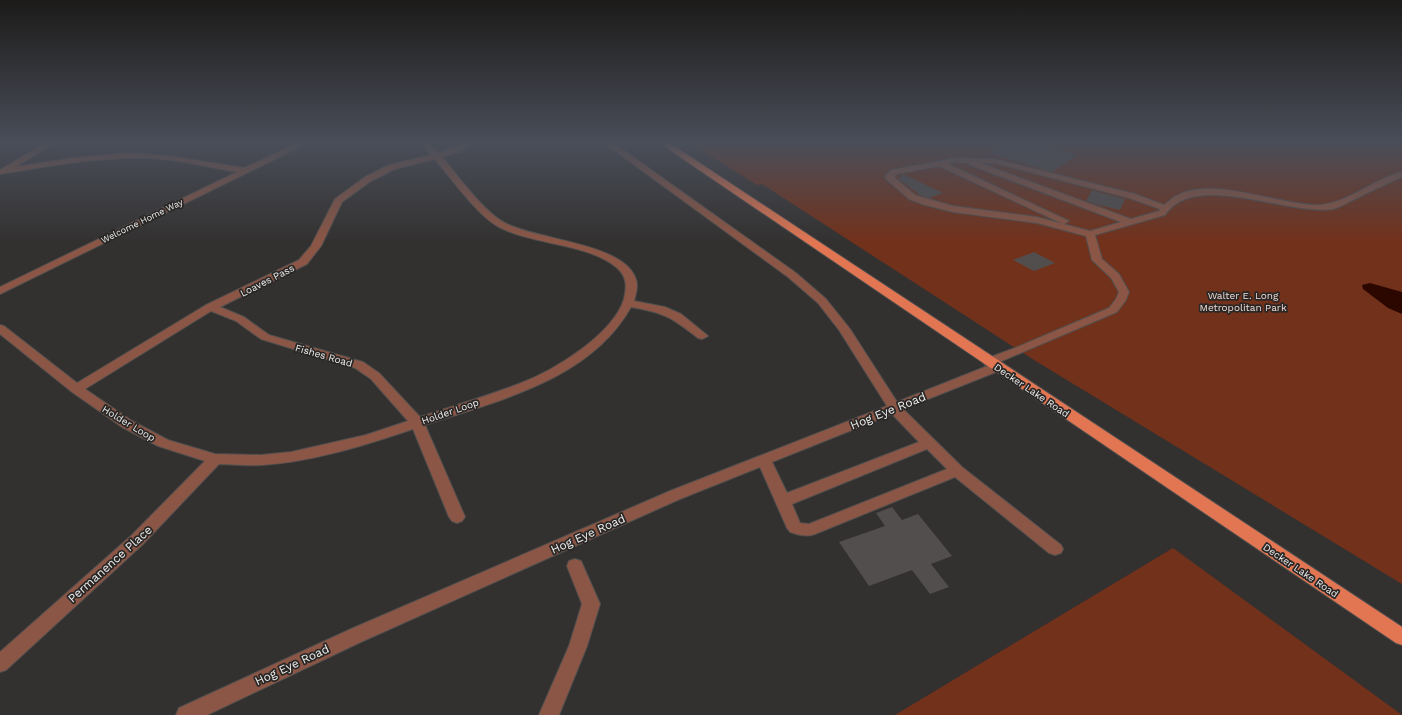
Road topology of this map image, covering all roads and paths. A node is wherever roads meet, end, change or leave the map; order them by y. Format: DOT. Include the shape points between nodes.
graph roads {
  1 [pos="236,175"];
  2 [pos="375,175"];
  3 [pos="452,175"];
  4 [pos="653,175"];
  5 [pos="712,175"];
  6 [pos="891,175"];
  7 [pos="966,175"];
  8 [pos="1005,175"];
  9 [pos="1051,175"];
  10 [pos="1399,175"];
  11 [pos="1166,208"];
  12 [pos="1130,222"];
  13 [pos="1090,234"];
  14 [pos="0,291"];
  15 [pos="628,303"];
  16 [pos="210,307"];
  17 [pos="0,328"];
  18 [pos="702,336"];
  19 [pos="993,364"];
  20 [pos="76,389"];
  21 [pos="895,409"];
  22 [pos="417,422"];
  23 [pos="929,443"];
  24 [pos="215,459"];
  25 [pos="764,460"];
  26 [pos="957,472"];
  27 [pos="782,501"];
  28 [pos="457,517"];
  29 [pos="1055,549"];
  30 [pos="575,566"];
  31 [pos="1402,637"];
  32 [pos="0,664"];
  33 [pos="186,715"];
  34 [pos="549,715"];
  1 -- 14 [label="street, Welcome Home Way"];
  2 -- 16 [label="street, Loaves Pass" via="338,202 310,256 269,280"];
  3 -- 15 [label="street, Holder Loop" via="487,214 501,225 526,235 595,252 620,265 630,277 632,289"];
  4 -- 21 [label="street" via="792,275 822,301 844,329"];
  5 -- 19 [label="main road, Decker Lake Road"];
  6 -- 13 [label="street" via="889,177 912,197 928,203 1036,220"];
  7 -- 13 [label="street"];
  8 -- 12 [label="street"];
  9 -- 11 [label="street" via="1132,196"];
  10 -- 11 [label="street" via="1333,206 1300,206 1206,192 1188,193 1173,199"];
  11 -- 12 [label="street" via="1162,213"];
  12 -- 13 [label="street"];
  13 -- 19 [label="street, Hog Eye Road" via="1097,260 1115,276 1124,292 1121,300 1113,310"];
  15 -- 18 [label="street" via="661,309 677,316"];
  15 -- 22 [label="street, Holder Loop" via="617,322 598,342 545,377 526,386"];
  16 -- 20 [label="street, Loaves Pass"];
  16 -- 22 [label="street, Fishes Road" via="240,319 265,337 359,365 375,376"];
  17 -- 20 [label="street, Holder Loop"];
  19 -- 21 [label="street, Hog Eye Road"];
  19 -- 31 [label="main road, Decker Lake Road"];
  20 -- 24 [label="street, Holder Loop" via="127,424 163,443"];
  21 -- 23 [label="street"];
  21 -- 25 [label="street, Hog Eye Road"];
  22 -- 24 [label="street, Holder Loop" via="368,439 291,457 261,460"];
  22 -- 28 [label="street, Fishes Road"];
  23 -- 26 [label="street"];
  23 -- 27 [label="street"];
  24 -- 32 [label="street, Permanence Place" via="187,492 152,526"];
  25 -- 27 [label="street"];
  25 -- 33 [label="street, Hog Eye Road" via="675,495 393,619"];
  26 -- 27 [label="street" via="810,530 794,528"];
  26 -- 29 [label="street"];
  30 -- 34 [label="street" via="591,604 578,646"];
}
